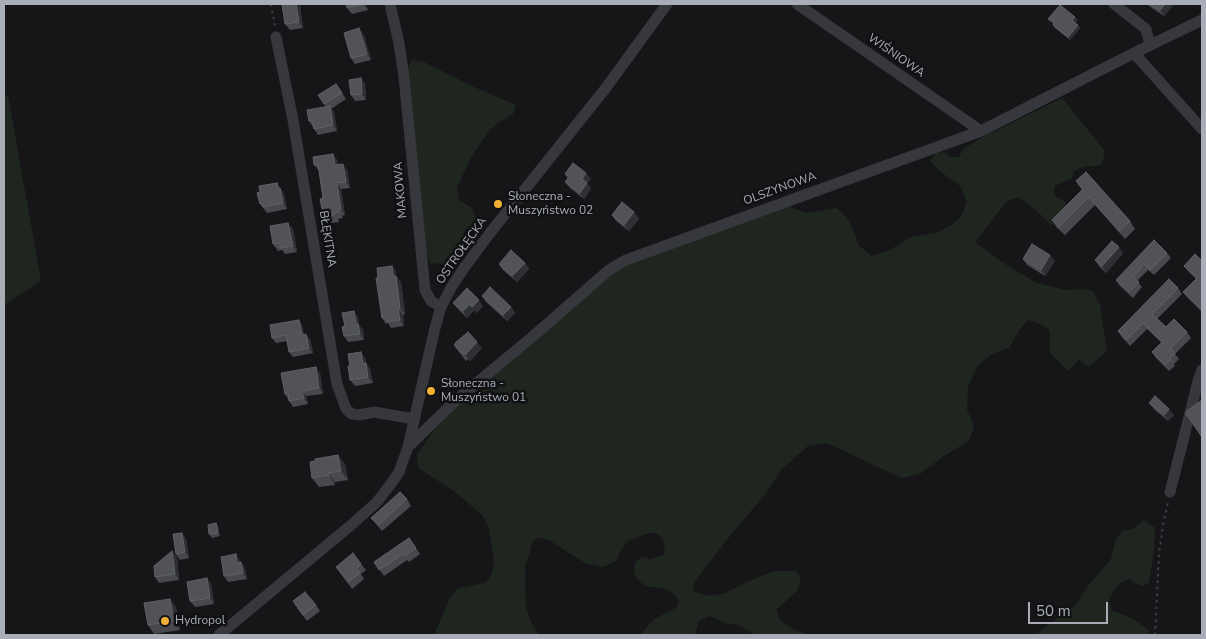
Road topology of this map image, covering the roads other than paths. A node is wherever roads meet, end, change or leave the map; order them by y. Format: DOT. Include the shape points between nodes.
graph roads {
  1 [pos="390,4"];
  2 [pos="667,4"];
  3 [pos="797,4"];
  4 [pos="1114,4"];
  5 [pos="1202,20"];
  6 [pos="276,37"];
  7 [pos="1150,45"];
  8 [pos="1134,53"];
  9 [pos="1202,130"];
  10 [pos="980,131"];
  11 [pos="441,308"];
  12 [pos="1202,370"];
  13 [pos="414,419"];
  14 [pos="408,447"];
  15 [pos="1170,492"];
  16 [pos="219,635"];
  1 -- 11 [label="street, MAKOWA" via="402,63 425,290 431,301"];
  2 -- 11 [label="street, OSTROŁĘCKA" via="464,268"];
  3 -- 10 [label="street, WIŚNIOWA"];
  4 -- 7 [label="street" via="1146,29"];
  5 -- 7 [label="street, OLSZYNOWA"];
  6 -- 13 [label="street, BŁĘKITNA" via="337,384 346,409 352,414 374,412"];
  7 -- 8 [label="street, OLSZYNOWA"];
  8 -- 9 [label="street"];
  8 -- 10 [label="street, OLSZYNOWA"];
  10 -- 14 [label="street, OLSZYNOWA" via="626,260 609,270 456,400"];
  11 -- 13 [label="street, OSTROŁĘCKA"];
  12 -- 15 [label="street"];
  13 -- 14 [label="street, OSTROŁĘCKA"];
  14 -- 16 [label="street" via="396,477 377,502"];
}
